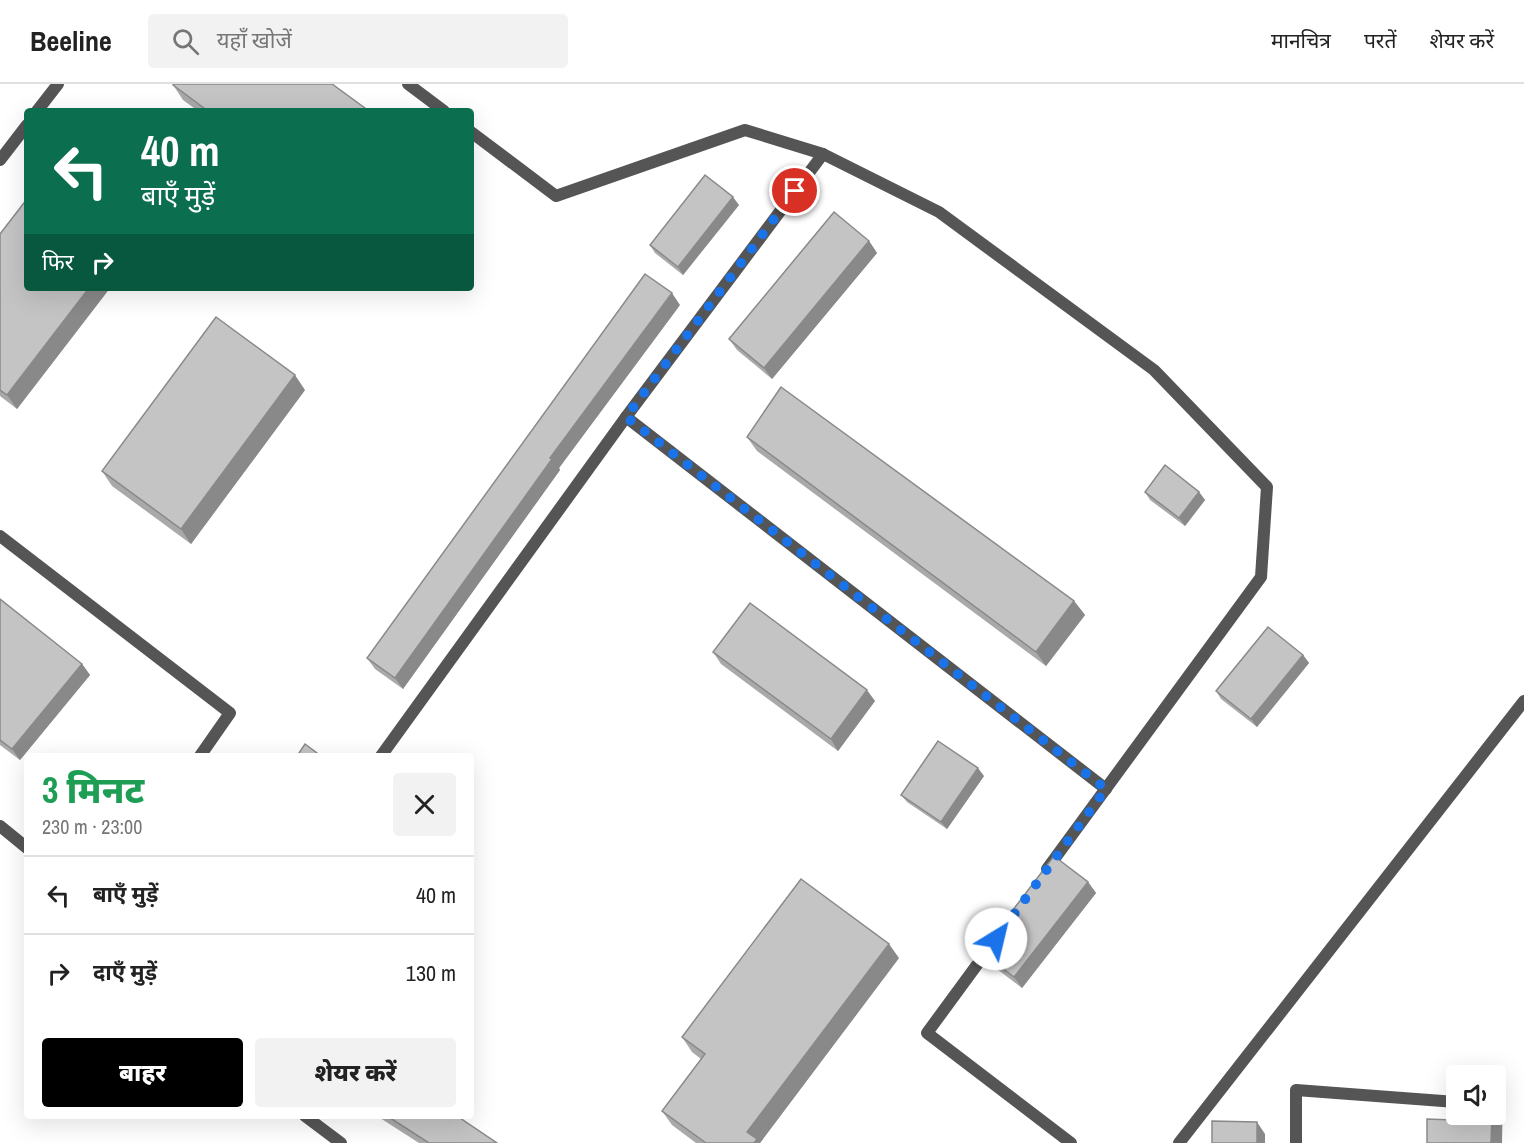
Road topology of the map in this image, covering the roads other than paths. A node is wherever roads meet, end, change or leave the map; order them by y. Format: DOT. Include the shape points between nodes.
graph roads {
  1 [pos="58,84"];
  2 [pos="408,84"];
  3 [pos="39,108"];
  4 [pos="440,108"];
  5 [pos="24,129"];
  6 [pos="474,134"];
  7 [pos="823,154"];
  8 [pos="0,160"];
  9 [pos="626,417"];
  10 [pos="0,536"];
  11 [pos="1524,701"];
  12 [pos="202,753"];
  13 [pos="383,753"];
  14 [pos="1106,789"];
  15 [pos="0,826"];
  16 [pos="24,846"];
  17 [pos="1037,883"];
  18 [pos="1002,930"];
  19 [pos="1446,1100"];
  20 [pos="309,1119"];
  21 [pos="341,1143"];
  22 [pos="1071,1143"];
  23 [pos="1179,1143"];
  24 [pos="1296,1143"];
  1 -- 3 [label="street"];
  2 -- 4 [label="street"];
  5 -- 8 [label="street"];
  6 -- 7 [label="street" via="556,196 746,130"];
  7 -- 9 [label="street"];
  7 -- 14 [label="street" via="939,212 1154,370 1267,487 1261,577"];
  9 -- 13 [label="street"];
  9 -- 14 [label="street"];
  10 -- 12 [label="street" via="230,713"];
  11 -- 23 [label="street"];
  14 -- 17 [label="street"];
  15 -- 16 [label="street"];
  18 -- 22 [label="street" via="927,1033"];
  19 -- 24 [label="street" via="1296,1090"];
  20 -- 21 [label="street"];
}
